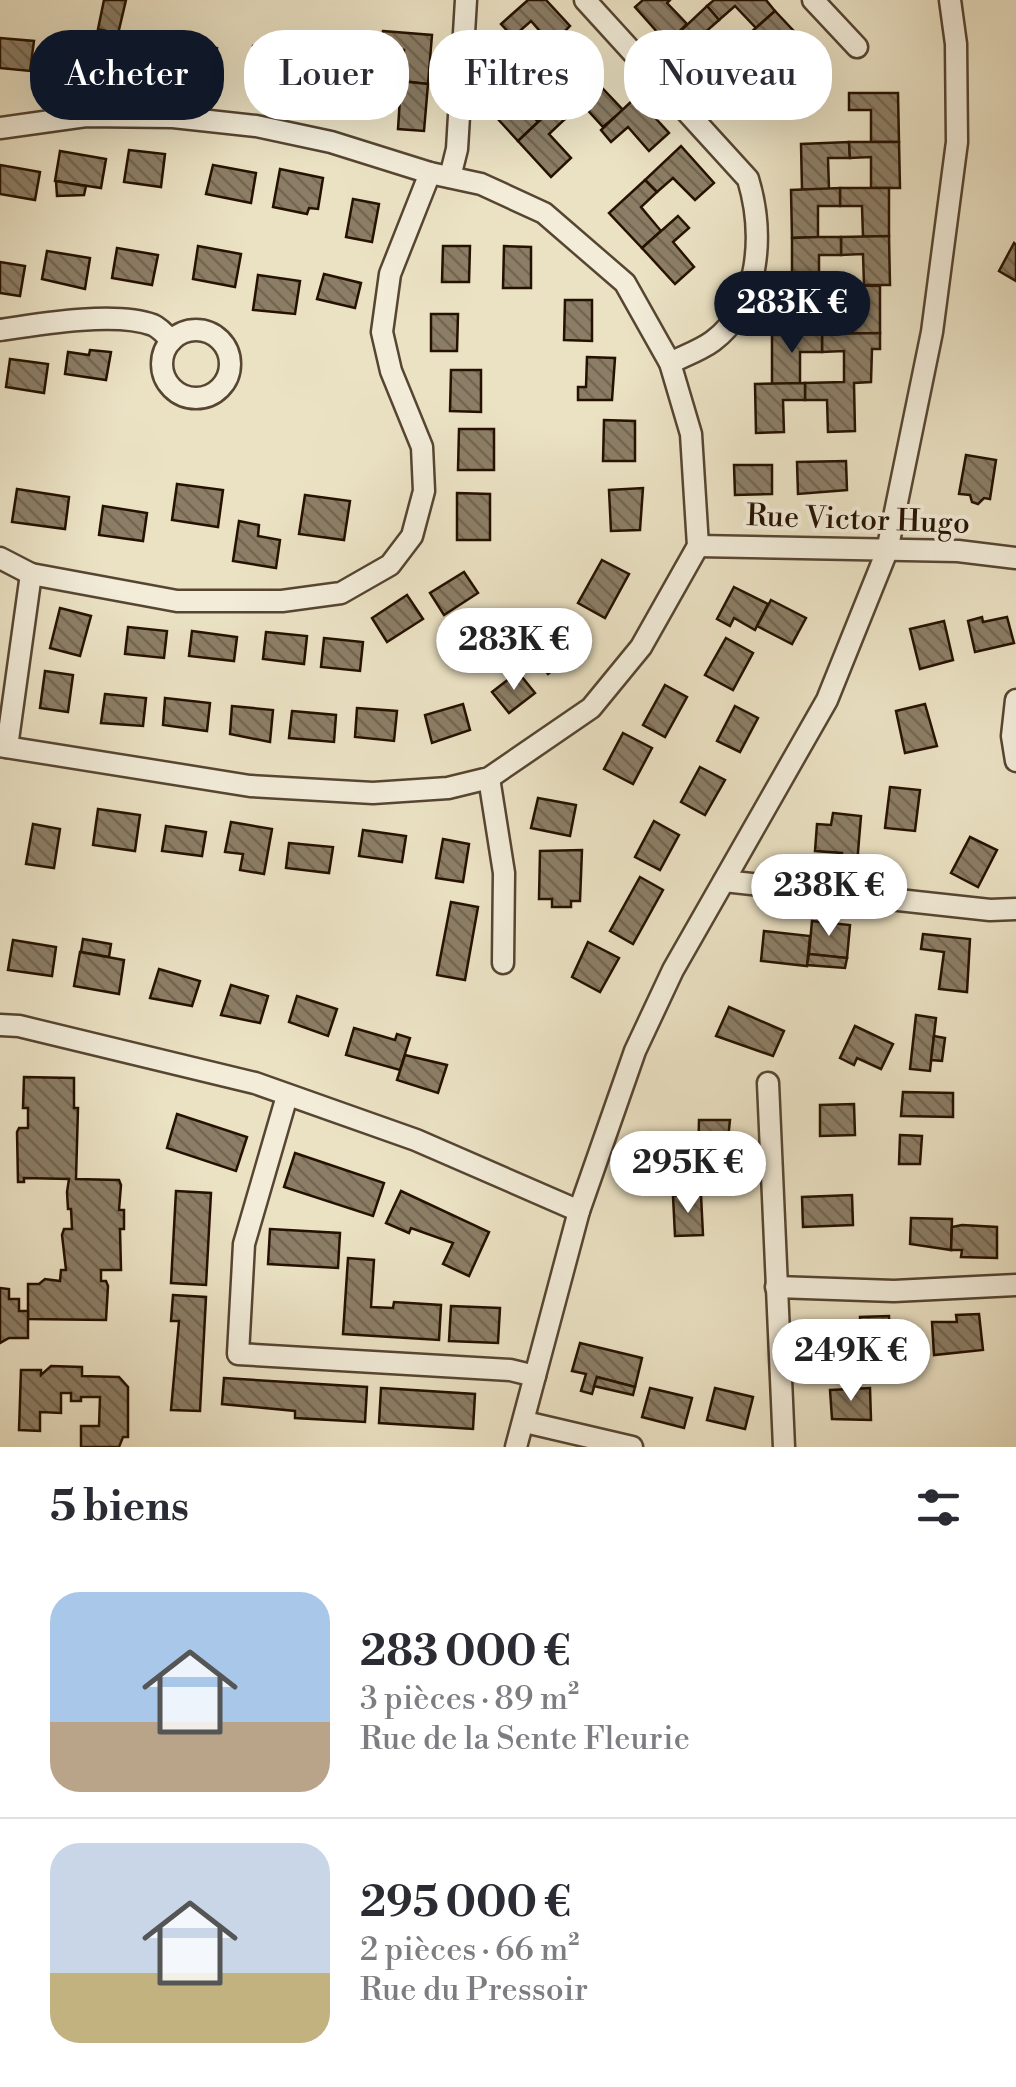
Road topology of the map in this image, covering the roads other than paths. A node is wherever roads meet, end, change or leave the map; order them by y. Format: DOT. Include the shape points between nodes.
graph roads {
  1 [pos="466,0"];
  2 [pos="585,0"];
  3 [pos="814,0"];
  4 [pos="950,0"];
  5 [pos="857,47"];
  6 [pos="0,128"];
  7 [pos="440,175"];
  8 [pos="0,330"];
  9 [pos="172,340"];
  10 [pos="670,363"];
  11 [pos="698,546"];
  12 [pos="887,550"];
  13 [pos="0,558"];
  14 [pos="1016,558"];
  15 [pos="31,574"];
  16 [pos="1016,700"];
  17 [pos="4,746"];
  18 [pos="1016,761"];
  19 [pos="489,778"];
  20 [pos="724,880"];
  21 [pos="1016,909"];
  22 [pos="503,964"];
  23 [pos="0,1025"];
  24 [pos="768,1083"];
  25 [pos="287,1096"];
  26 [pos="579,1211"];
  27 [pos="1016,1285"];
  28 [pos="776,1287"];
  29 [pos="535,1376"];
  30 [pos="525,1422"];
  31 [pos="516,1447"];
  32 [pos="632,1447"];
  33 [pos="784,1447"];
  1 -- 7 [label="street" via="457,148"];
  2 -- 10 [label="street" via="748,179 757,208 752,285 737,316 712,341"];
  3 -- 5 [label="street"];
  4 -- 12 [label="street" via="956,142 932,332"];
  6 -- 7 [label="street" via="86,116 173,116 331,142"];
  7 -- 10 [label="street" via="481,184 544,213 625,283"];
  7 -- 15 [label="street" via="390,274 382,332 422,446 424,491 412,536 390,565 341,593 282,600 177,601"];
  8 -- 9 [label="street" via="129,321 153,325"];
  10 -- 11 [label="street" via="691,434"];
  11 -- 12 [label="street, Rue Victor Hugo"];
  11 -- 19 [label="street" via="641,647 591,708"];
  12 -- 14 [label="street, Rue Victor Hugo"];
  12 -- 20 [label="street" via="827,700"];
  13 -- 15 [label="street"];
  15 -- 17 [label="street"];
  16 -- 18 [label="street"];
  17 -- 19 [label="street" via="250,786 374,792"];
  19 -- 22 [label="street" via="504,873"];
  20 -- 21 [label="street"];
  20 -- 26 [label="street" via="635,1050"];
  23 -- 25 [label="street"];
  24 -- 28 [label="street"];
  25 -- 26 [label="street" via="416,1140"];
  25 -- 29 [label="street" via="244,1244 238,1354"];
  26 -- 29 [label="street"];
  27 -- 28 [label="street"];
  28 -- 33 [label="street"];
  29 -- 30 [label="street"];
  30 -- 31 [label="street"];
  30 -- 32 [label="street"];
}
